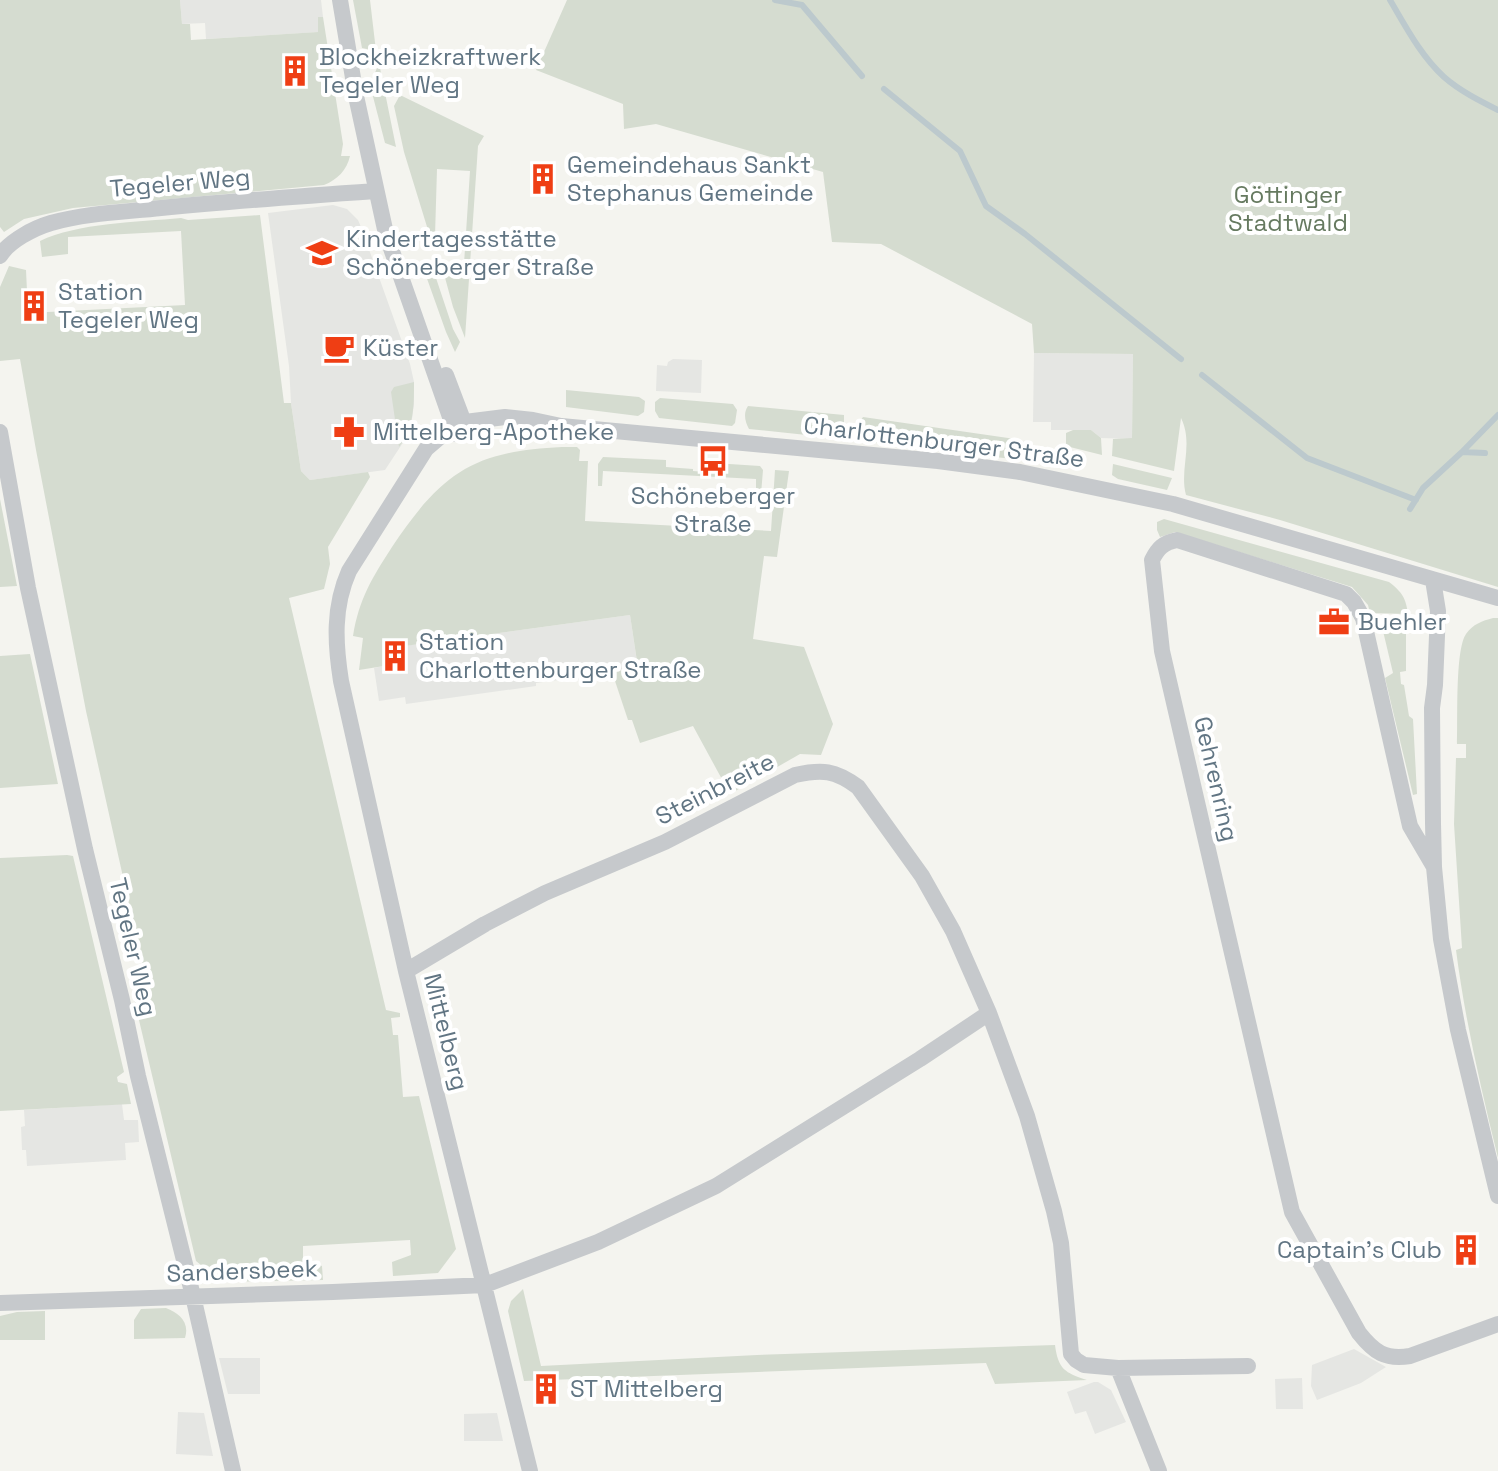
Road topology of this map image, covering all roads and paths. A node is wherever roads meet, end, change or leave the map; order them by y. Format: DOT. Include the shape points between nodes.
graph roads {
  1 [pos="340,0"];
  2 [pos="376,191"];
  3 [pos="0,256"];
  4 [pos="461,429"];
  5 [pos="0,432"];
  6 [pos="1433,580"];
  7 [pos="1498,598"];
  8 [pos="1434,867"];
  9 [pos="406,971"];
  10 [pos="989,1013"];
  11 [pos="1498,1196"];
  12 [pos="485,1285"];
  13 [pos="193,1296"];
  14 [pos="0,1303"];
  15 [pos="1498,1324"];
  16 [pos="1248,1366"];
  17 [pos="1118,1368"];
  18 [pos="233,1471"];
  19 [pos="530,1471"];
  20 [pos="1159,1471"];
  1 -- 2 [label="street"];
  2 -- 3 [label="street, Tegeler Weg" via="78,217 22,236"];
  2 -- 4 [label="street" via="431,366"];
  4 -- 6 [label="street, Charlottenburger Straße" via="561,426 1020,472 1173,504"];
  4 -- 9 [label="street, Mittelberg" via="426,449 349,571 336,629 341,681"];
  5 -- 13 [label="street, Tegeler Weg" via="85,849"];
  6 -- 7 [label="street, Charlottenburger Straße"];
  6 -- 8 [label="street, Gehrenring" via="1438,611 1432,708"];
  8 -- 11 [label="street, Gehrenring" via="1458,1030"];
  8 -- 15 [label="street, Gehrenring" via="1410,826 1363,618 1354,602 1346,594 1177,540 1165,542 1152,560 1162,651 1292,1212 1359,1333 1380,1353 1395,1359 1410,1356"];
  9 -- 10 [label="street, Steinbreite" via="545,893 665,842 795,775 827,771 858,787 922,876"];
  9 -- 12 [label="street, Mittelberg"];
  10 -- 12 [label="street" via="716,1186 598,1242"];
  10 -- 17 [label="street, Steinbreite" via="1054,1211 1071,1354 1084,1365"];
  12 -- 13 [label="street, Sandersbeek"];
  12 -- 19 [label="street, Mittelberg"];
  13 -- 14 [label="street, Sandersbeek"];
  13 -- 18 [label="street, Tegeler Weg"];
  16 -- 17 [label="street"];
  17 -- 20 [label="street"];
}
